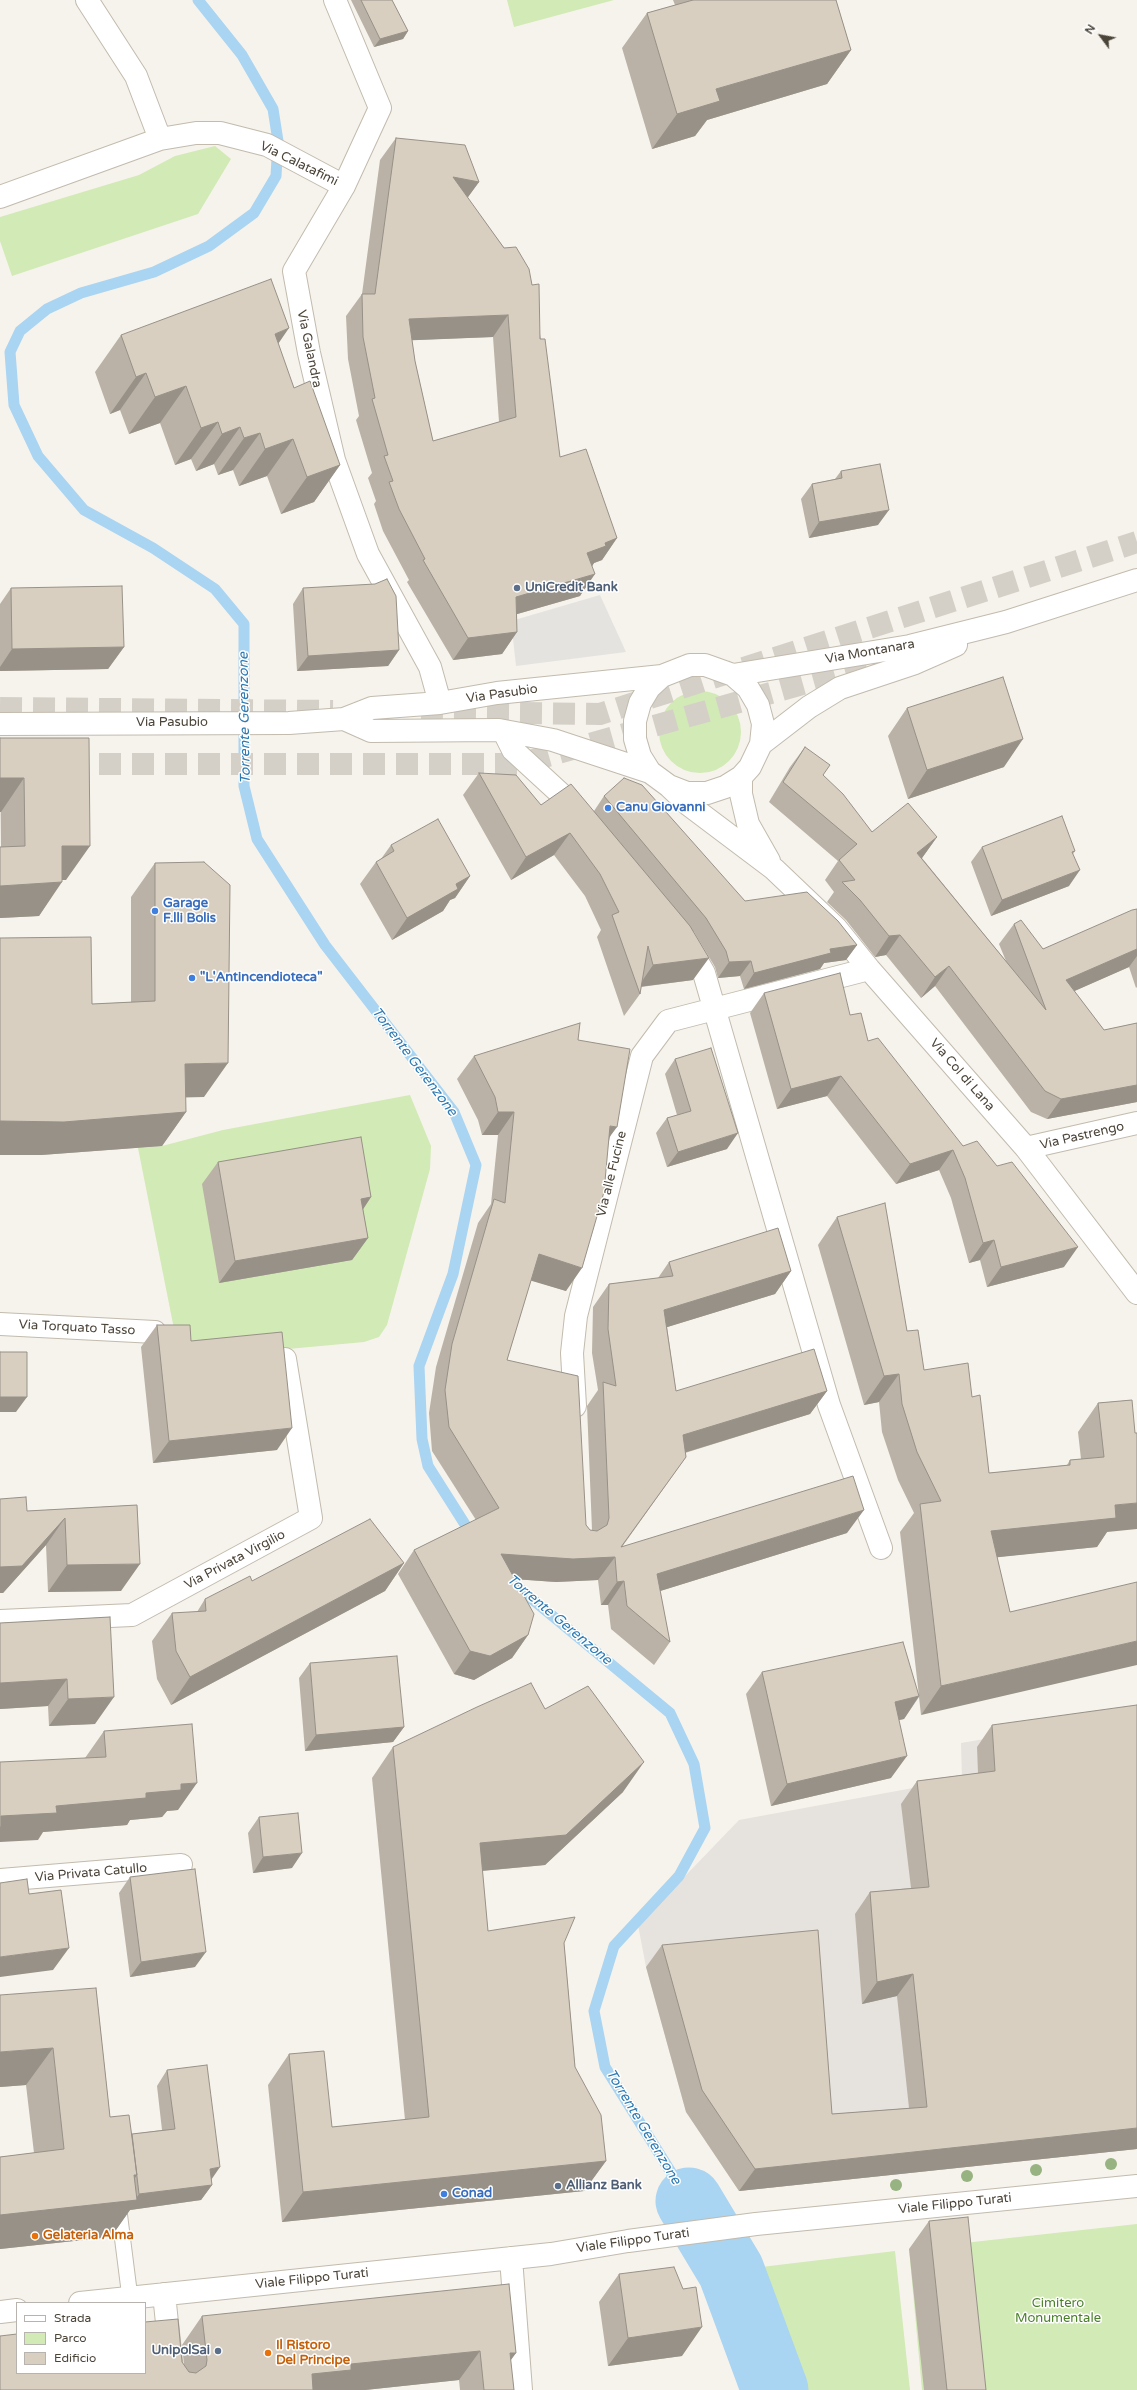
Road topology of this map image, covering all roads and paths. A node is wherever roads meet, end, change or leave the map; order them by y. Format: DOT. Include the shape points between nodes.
graph roads {
  1 [pos="87,0"];
  2 [pos="335,0"];
  3 [pos="160,139"];
  4 [pos="344,186"];
  5 [pos="0,197"];
  6 [pos="1137,580"];
  7 [pos="1006,622"];
  8 [pos="733,675"];
  9 [pos="662,676"];
  10 [pos="440,703"];
  11 [pos="344,719"];
  12 [pos="0,724"];
  13 [pos="504,732"];
  14 [pos="761,744"];
  15 [pos="650,772"];
  16 [pos="741,777"];
  17 [pos="670,786"];
  18 [pos="592,831"];
  19 [pos="774,869"];
  20 [pos="676,929"];
  21 [pos="869,970"];
  22 [pos="714,1010"];
  23 [pos="1137,1123"];
  24 [pos="1026,1148"];
  25 [pos="1137,1293"];
  26 [pos="0,1324"];
  27 [pos="155,1332"];
  28 [pos="285,1359"];
  29 [pos="576,1423"];
  30 [pos="880,1548"];
  31 [pos="0,1621"];
  32 [pos="181,1865"];
  33 [pos="0,1880"];
  34 [pos="116,2185"];
  35 [pos="1137,2186"];
  36 [pos="511,2258"];
  37 [pos="164,2294"];
  38 [pos="130,2298"];
  39 [pos="90,2302"];
  40 [pos="16,2310"];
  41 [pos="0,2312"];
  42 [pos="174,2390"];
  43 [pos="521,2390"];
  1 -- 3 [label="street" via="136,76"];
  2 -- 4 [label="street, Via Galandra" via="380,108"];
  3 -- 4 [label="street, Via Calatafimi" via="196,133 220,133 267,145"];
  3 -- 5 [label="street, Via Calatafimi"];
  4 -- 10 [label="street, Via Galandra" via="294,271 309,353 334,460 368,554 430,667"];
  6 -- 7 [label="street, Via Montanara"];
  7 -- 8 [label="street, Via Montanara" via="910,646"];
  7 -- 14 [label="street, Via Montanara" via="915,663 840,688 809,707"];
  8 -- 9 [label="street" via="705,665 690,665"];
  8 -- 14 [label="street" via="748,688 758,704 762,724"];
  9 -- 10 [label="street, Via Pasubio" via="497,693"];
  9 -- 15 [label="street" via="649,688 640,704 635,721 635,739 640,756"];
  10 -- 11 [label="street, Via Pasubio" via="372,708"];
  11 -- 12 [label="street, Via Pasubio" via="289,723"];
  11 -- 13 [label="street, Via Pasubio" via="371,731"];
  13 -- 15 [label="street, Via Pasubio" via="553,740"];
  13 -- 18 [label="street" via="513,750 562,795"];
  14 -- 16 [label="street" via="750,767"];
  15 -- 17 [label="street"];
  16 -- 17 [label="street" via="725,787 707,793 688,792"];
  16 -- 19 [label="street, Via Col di Lana" via="741,794 748,824"];
  17 -- 19 [label="street, Via Col di Lana" via="689,805"];
  19 -- 21 [label="street, Via Col di Lana" via="836,928"];
  20 -- 22 [label="street" via="704,973"];
  21 -- 22 [label="street, Via alle Fucine"];
  21 -- 24 [label="street, Via Col di Lana"];
  22 -- 29 [label="street, Via alle Fucine" via="668,1021 642,1056 576,1316 572,1352"];
  22 -- 30 [label="street" via="829,1405"];
  23 -- 24 [label="street, Via Pastrengo"];
  24 -- 25 [label="street, Via Col di Lana"];
  26 -- 27 [label="street, Via Torquato Tasso"];
  28 -- 31 [label="street, Via Privata Virgilio" via="311,1518 132,1615"];
  32 -- 33 [label="street, Via Privata Catullo"];
  34 -- 38 [label="lane"];
  35 -- 36 [label="street, Viale Filippo Turati" via="756,2224"];
  36 -- 37 [label="street, Viale Filippo Turati"];
  36 -- 43 [label="street"];
  37 -- 38 [label="street, Viale Filippo Turati"];
  37 -- 42 [label="street"];
  38 -- 39 [label="street, Viale Filippo Turati"];
  40 -- 41 [label="street"];
}
